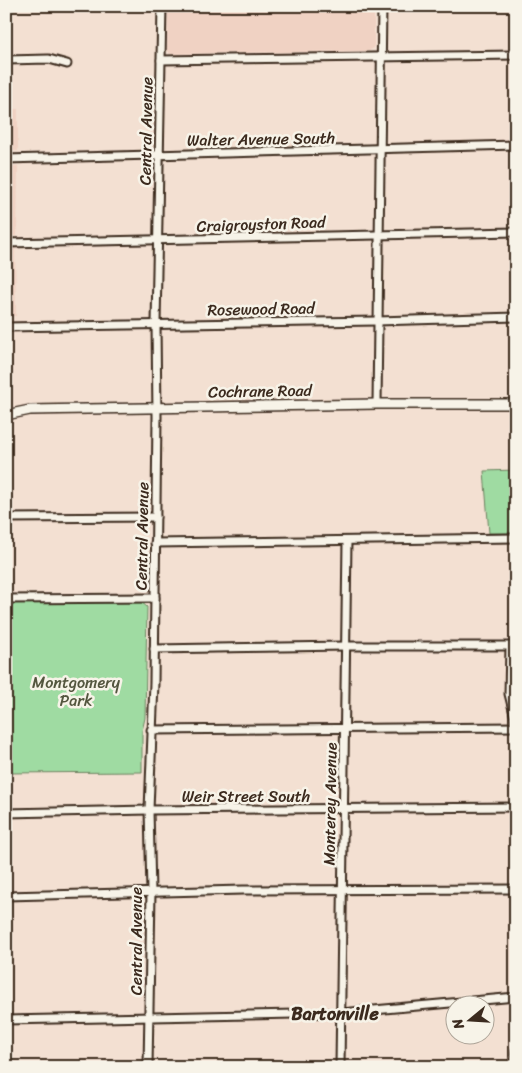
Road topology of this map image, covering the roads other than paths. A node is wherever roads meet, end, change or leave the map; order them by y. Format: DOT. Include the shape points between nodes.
graph roads {
  1 [pos="162,6"];
  2 [pos="382,6"];
  3 [pos="516,55"];
  4 [pos="381,56"];
  5 [pos="6,60"];
  6 [pos="161,60"];
  7 [pos="67,64"];
  8 [pos="516,145"];
  9 [pos="379,149"];
  10 [pos="159,155"];
  11 [pos="6,159"];
  12 [pos="516,232"];
  13 [pos="379,235"];
  14 [pos="158,241"];
  15 [pos="6,243"];
  16 [pos="516,317"];
  17 [pos="377,321"];
  18 [pos="156,324"];
  19 [pos="6,327"];
  20 [pos="377,404"];
  21 [pos="516,404"];
  22 [pos="157,408"];
  23 [pos="6,415"];
  24 [pos="156,517"];
  25 [pos="6,518"];
  26 [pos="516,538"];
  27 [pos="347,541"];
  28 [pos="156,543"];
  29 [pos="155,598"];
  30 [pos="6,599"];
  31 [pos="346,646"];
  32 [pos="513,646"];
  33 [pos="154,649"];
  34 [pos="516,722"];
  35 [pos="516,727"];
  36 [pos="344,728"];
  37 [pos="151,730"];
  38 [pos="516,807"];
  39 [pos="344,809"];
  40 [pos="149,810"];
  41 [pos="6,813"];
  42 [pos="342,889"];
  43 [pos="516,889"];
  44 [pos="151,892"];
  45 [pos="6,896"];
  46 [pos="516,997"];
  47 [pos="341,1013"];
  48 [pos="150,1017"];
  49 [pos="6,1020"];
  50 [pos="516,1050"];
  51 [pos="148,1067"];
  52 [pos="340,1067"];
  53 [pos="516,1067"];
  1 -- 6 [label="street, Central Avenue"];
  2 -- 4 [label="street"];
  3 -- 4 [label="street"];
  4 -- 6 [label="street"];
  4 -- 9 [label="street"];
  5 -- 7 [label="street" via="48,59"];
  6 -- 10 [label="street, Central Avenue"];
  8 -- 9 [label="street, Walter Avenue South"];
  9 -- 10 [label="street, Walter Avenue South"];
  9 -- 13 [label="street"];
  10 -- 11 [label="street, Walter Avenue South"];
  10 -- 14 [label="street, Central Avenue"];
  12 -- 13 [label="street, Craigroyston Road"];
  13 -- 14 [label="street, Craigroyston Road"];
  13 -- 17 [label="street"];
  14 -- 15 [label="street, Craigroyston Road"];
  14 -- 18 [label="street, Central Avenue"];
  16 -- 17 [label="street, Rosewood Road"];
  17 -- 18 [label="street, Rosewood Road"];
  17 -- 20 [label="street"];
  18 -- 19 [label="street, Rosewood Road"];
  18 -- 22 [label="street, Central Avenue"];
  20 -- 21 [label="street, Cochrane Road"];
  20 -- 22 [label="street, Cochrane Road"];
  22 -- 23 [label="street, Cochrane Road" via="30,410"];
  22 -- 24 [label="street, Central Avenue"];
  24 -- 25 [label="street"];
  24 -- 28 [label="street, Central Avenue"];
  26 -- 27 [label="street"];
  27 -- 28 [label="street"];
  27 -- 31 [label="street, Monterey Avenue"];
  28 -- 29 [label="street, Central Avenue"];
  29 -- 30 [label="street"];
  29 -- 33 [label="street, Central Avenue"];
  31 -- 32 [label="street"];
  31 -- 33 [label="street"];
  31 -- 36 [label="street, Monterey Avenue"];
  32 -- 34 [label="street" via="509,694"];
  33 -- 37 [label="street, Central Avenue"];
  35 -- 36 [label="street"];
  36 -- 37 [label="street"];
  36 -- 39 [label="street, Monterey Avenue"];
  37 -- 40 [label="street, Central Avenue"];
  38 -- 39 [label="street, Weir Street South"];
  39 -- 40 [label="street, Weir Street South"];
  39 -- 42 [label="street, Monterey Avenue"];
  40 -- 41 [label="street, Weir Street South"];
  40 -- 44 [label="street, Central Avenue"];
  42 -- 43 [label="street"];
  42 -- 44 [label="street"];
  42 -- 47 [label="street, Monterey Avenue"];
  44 -- 45 [label="street"];
  44 -- 48 [label="street, Central Avenue"];
  46 -- 47 [label="street"];
  47 -- 48 [label="street"];
  47 -- 52 [label="street, Monterey Avenue"];
  48 -- 49 [label="street"];
  48 -- 51 [label="street, Central Avenue"];
  50 -- 53 [label="street"];
}
